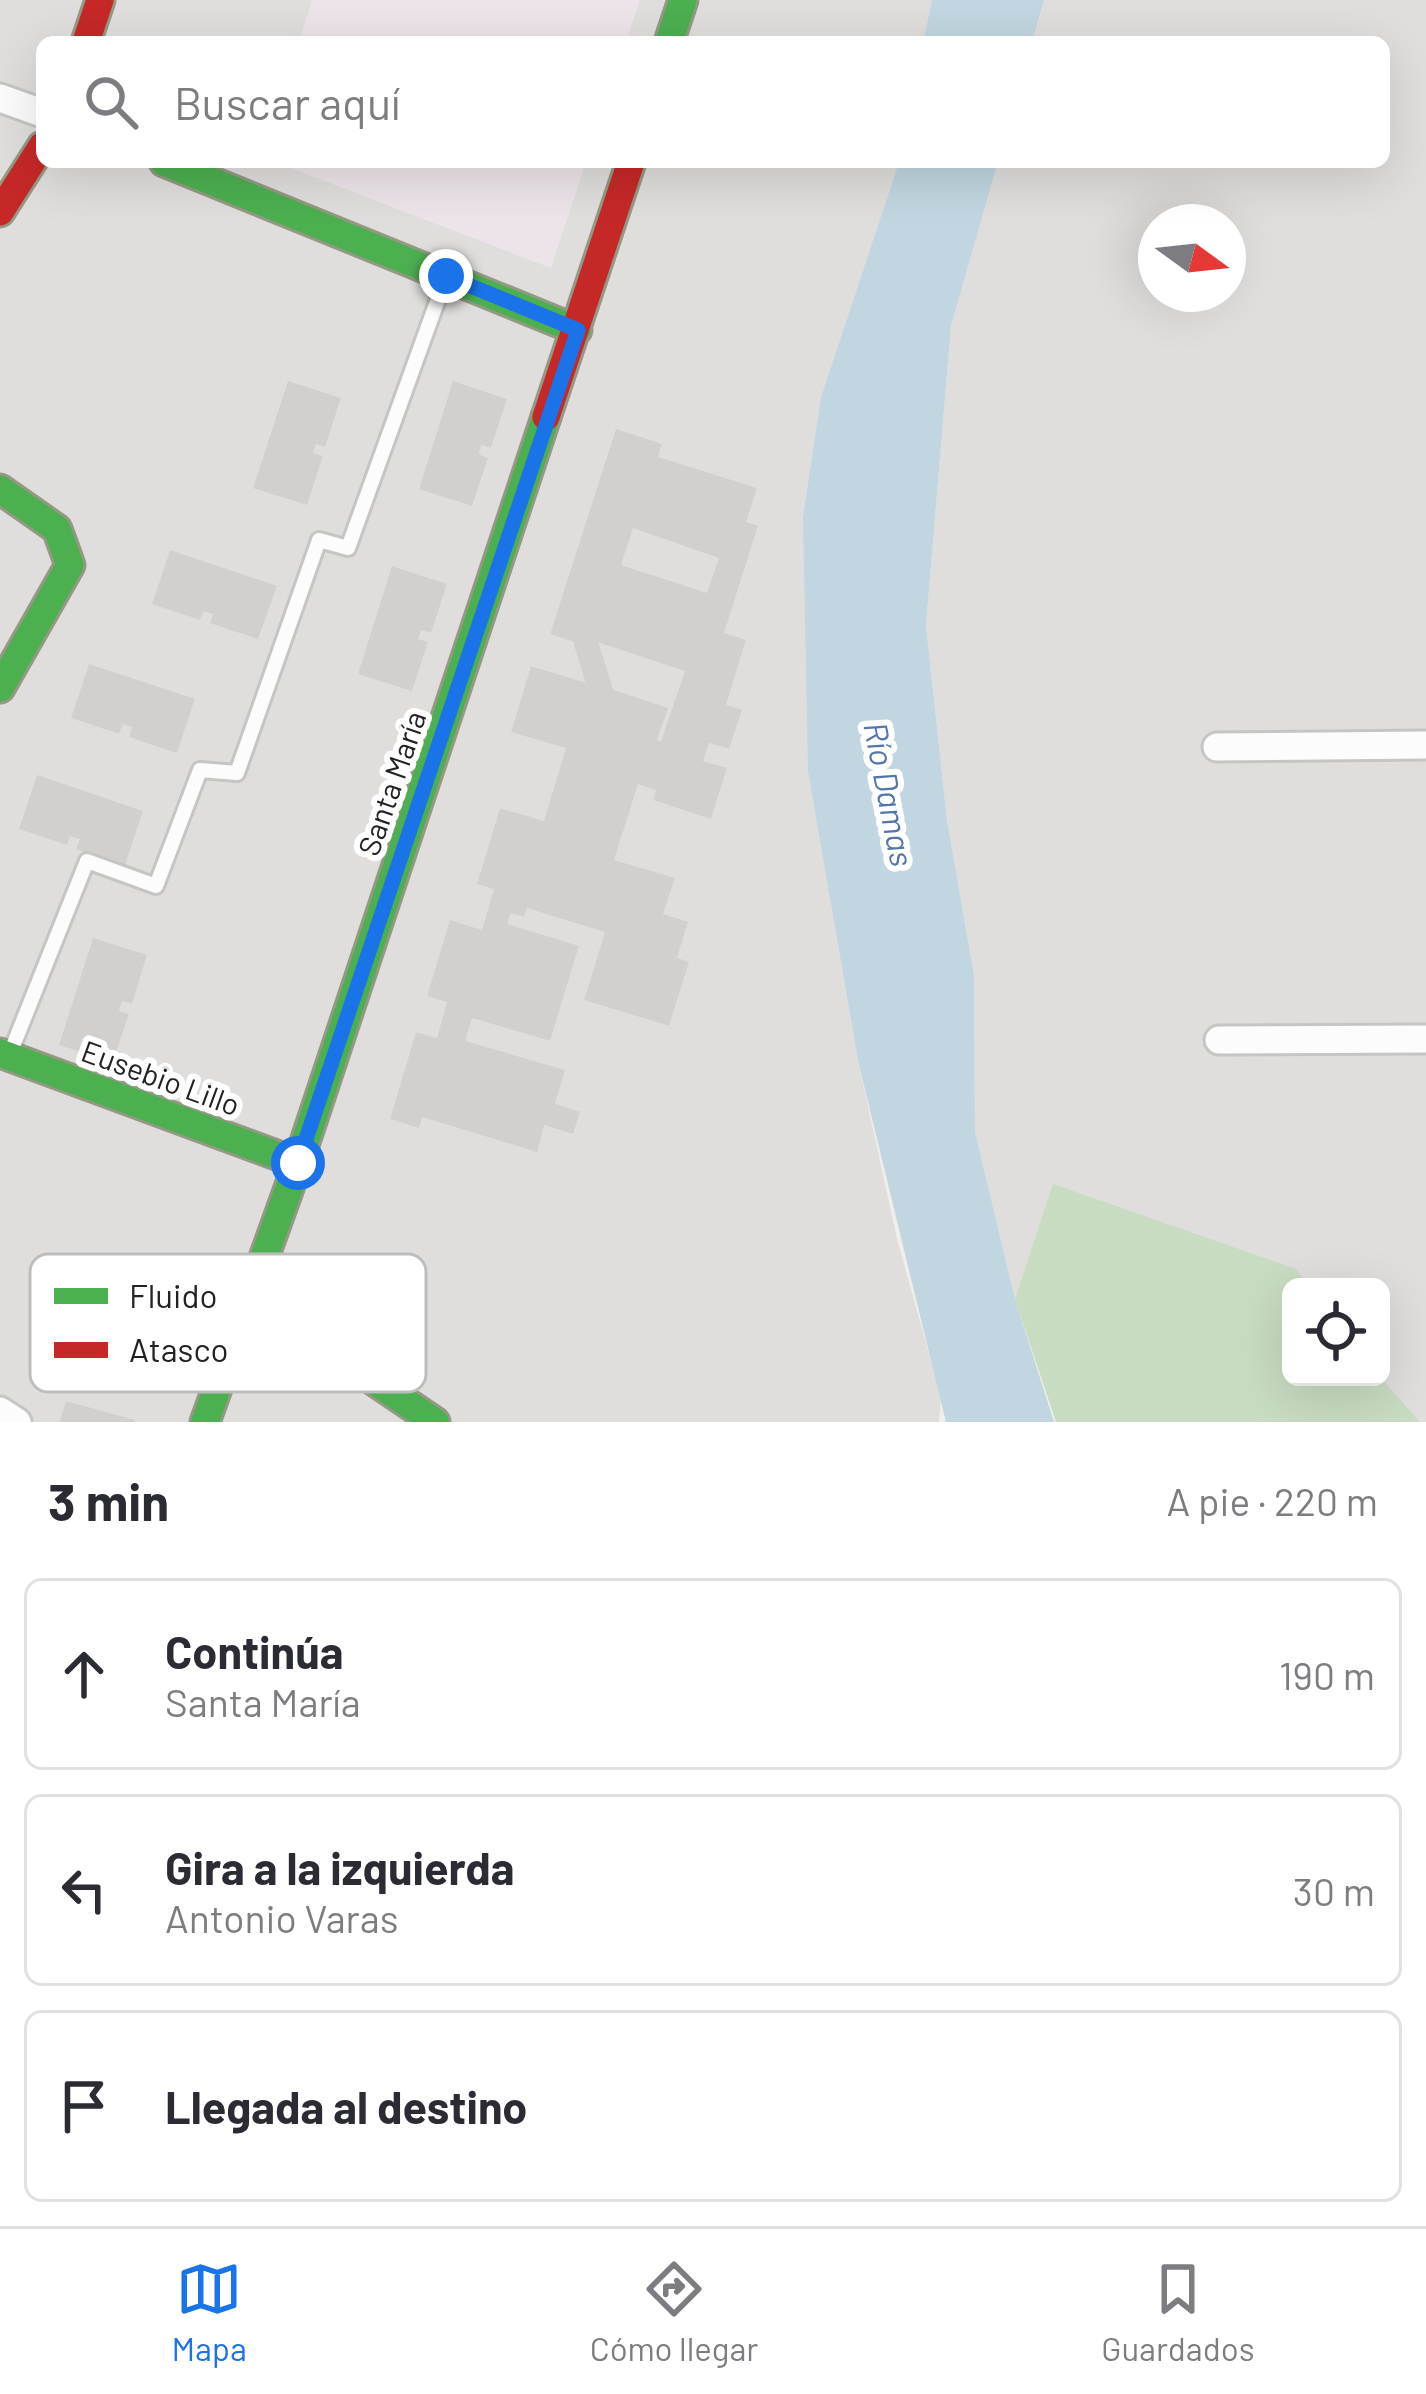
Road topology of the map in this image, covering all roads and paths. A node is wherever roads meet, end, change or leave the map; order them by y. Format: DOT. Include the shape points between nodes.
graph roads {
  1 [pos="100,0"];
  2 [pos="682,0"];
  3 [pos="88,36"];
  4 [pos="671,36"];
  5 [pos="0,98"];
  6 [pos="36,111"];
  7 [pos="36,155"];
  8 [pos="179,168"];
  9 [pos="629,168"];
  10 [pos="0,212"];
  11 [pos="446,276"];
  12 [pos="578,330"];
  13 [pos="0,489"];
  14 [pos="0,688"];
  15 [pos="1426,746"];
  16 [pos="1217,747"];
  17 [pos="1426,1039"];
  18 [pos="1219,1040"];
  19 [pos="4,1054"];
  20 [pos="298,1163"];
  21 [pos="266,1254"];
  22 [pos="216,1392"];
  23 [pos="390,1392"];
  24 [pos="0,1412"];
  25 [pos="17,1422"];
  26 [pos="205,1422"];
  27 [pos="435,1422"];
  1 -- 3 [label="street"];
  2 -- 4 [label="street"];
  5 -- 6 [label="street"];
  7 -- 10 [label="street"];
  8 -- 11 [label="street"];
  9 -- 12 [label="street, Santa María"];
  11 -- 12 [label="street"];
  11 -- 19 [label="lane" via="348,548 320,540 238,773 200,770 155,886 87,861"];
  12 -- 20 [label="street, Santa María"];
  13 -- 14 [label="street" via="62,532 71,548 70,565"];
  15 -- 16 [label="street"];
  17 -- 18 [label="street"];
  19 -- 20 [label="street, Eusebio Lillo"];
  20 -- 21 [label="street, Santa María"];
  22 -- 26 [label="street, Santa María"];
  23 -- 27 [label="street"];
  24 -- 25 [label="street"];
}
